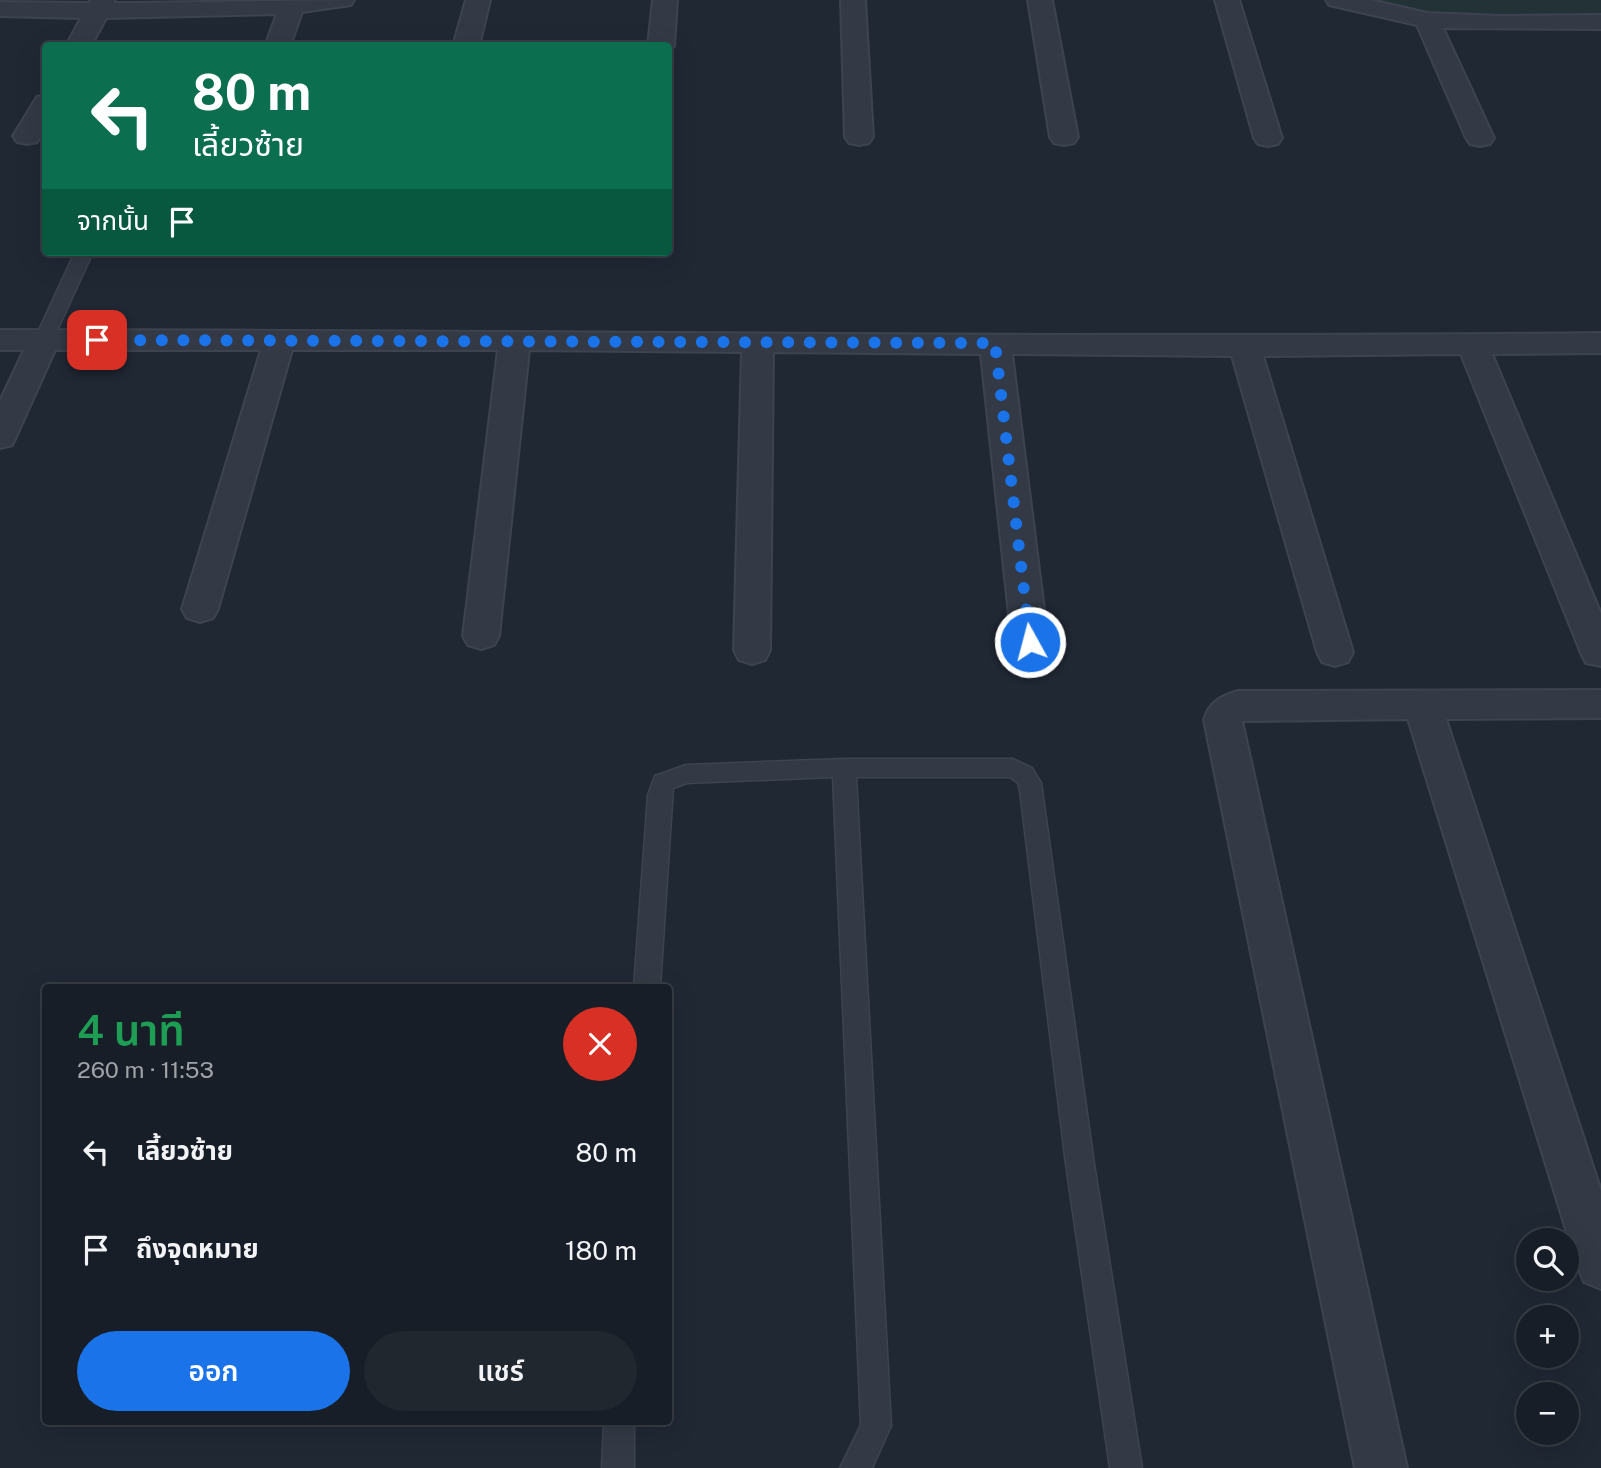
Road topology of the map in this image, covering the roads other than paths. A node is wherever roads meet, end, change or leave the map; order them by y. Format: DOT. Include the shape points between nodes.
graph roads {
  1 [pos="342,0"];
  2 [pos="478,0"];
  3 [pos="665,0"];
  4 [pos="853,0"];
  5 [pos="1040,0"];
  6 [pos="1227,0"];
  7 [pos="1338,0"];
  8 [pos="293,3"];
  9 [pos="100,6"];
  10 [pos="0,9"];
  11 [pos="1427,20"];
  12 [pos="1601,22"];
  13 [pos="80,42"];
  14 [pos="278,42"];
  15 [pos="467,42"];
  16 [pos="661,42"];
  17 [pos="42,110"];
  18 [pos="27,136"];
  19 [pos="859,136"];
  20 [pos="1064,137"];
  21 [pos="1268,138"];
  22 [pos="1480,138"];
  23 [pos="82,256"];
  24 [pos="44,339"];
  25 [pos="0,340"];
  26 [pos="515,340"];
  27 [pos="279,341"];
  28 [pos="758,343"];
  29 [pos="995,343"];
  30 [pos="1601,343"];
  31 [pos="1472,344"];
  32 [pos="1245,347"];
  33 [pos="0,436"];
  34 [pos="200,609"];
  35 [pos="481,636"];
  36 [pos="1030,642"];
  37 [pos="752,650"];
  38 [pos="1335,652"];
  39 [pos="1599,653"];
  40 [pos="1422,704"];
  41 [pos="1601,704"];
  42 [pos="844,768"];
  43 [pos="647,984"];
  44 [pos="1601,1265"];
  45 [pos="620,1425"];
  46 [pos="618,1468"];
  47 [pos="856,1468"];
  48 [pos="1126,1468"];
  49 [pos="1381,1468"];
  1 -- 8 [label="street"];
  2 -- 15 [label="street"];
  3 -- 16 [label="street"];
  4 -- 19 [label="street"];
  5 -- 20 [label="street"];
  6 -- 21 [label="street"];
  7 -- 11 [label="street"];
  8 -- 9 [label="street"];
  8 -- 14 [label="street"];
  9 -- 10 [label="street"];
  9 -- 13 [label="street"];
  11 -- 12 [label="street"];
  11 -- 22 [label="street"];
  17 -- 18 [label="street"];
  23 -- 24 [label="lane"];
  24 -- 25 [label="street"];
  24 -- 27 [label="street"];
  24 -- 33 [label="street"];
  26 -- 27 [label="street"];
  26 -- 28 [label="street"];
  26 -- 35 [label="street"];
  27 -- 34 [label="street"];
  28 -- 29 [label="street"];
  28 -- 37 [label="street"];
  29 -- 32 [label="street"];
  29 -- 36 [label="street"];
  30 -- 31 [label="street"];
  31 -- 32 [label="street"];
  31 -- 39 [label="street"];
  32 -- 38 [label="street"];
  40 -- 41 [label="street"];
  40 -- 44 [label="street"];
  40 -- 49 [label="street" via="1238,705 1225,713 1223,720"];
  42 -- 43 [label="lane" via="686,774 663,782"];
  42 -- 47 [label="lane" via="876,1426"];
  42 -- 48 [label="lane" via="1013,768 1030,780 1080,1164"];
  45 -- 46 [label="lane"];
}
